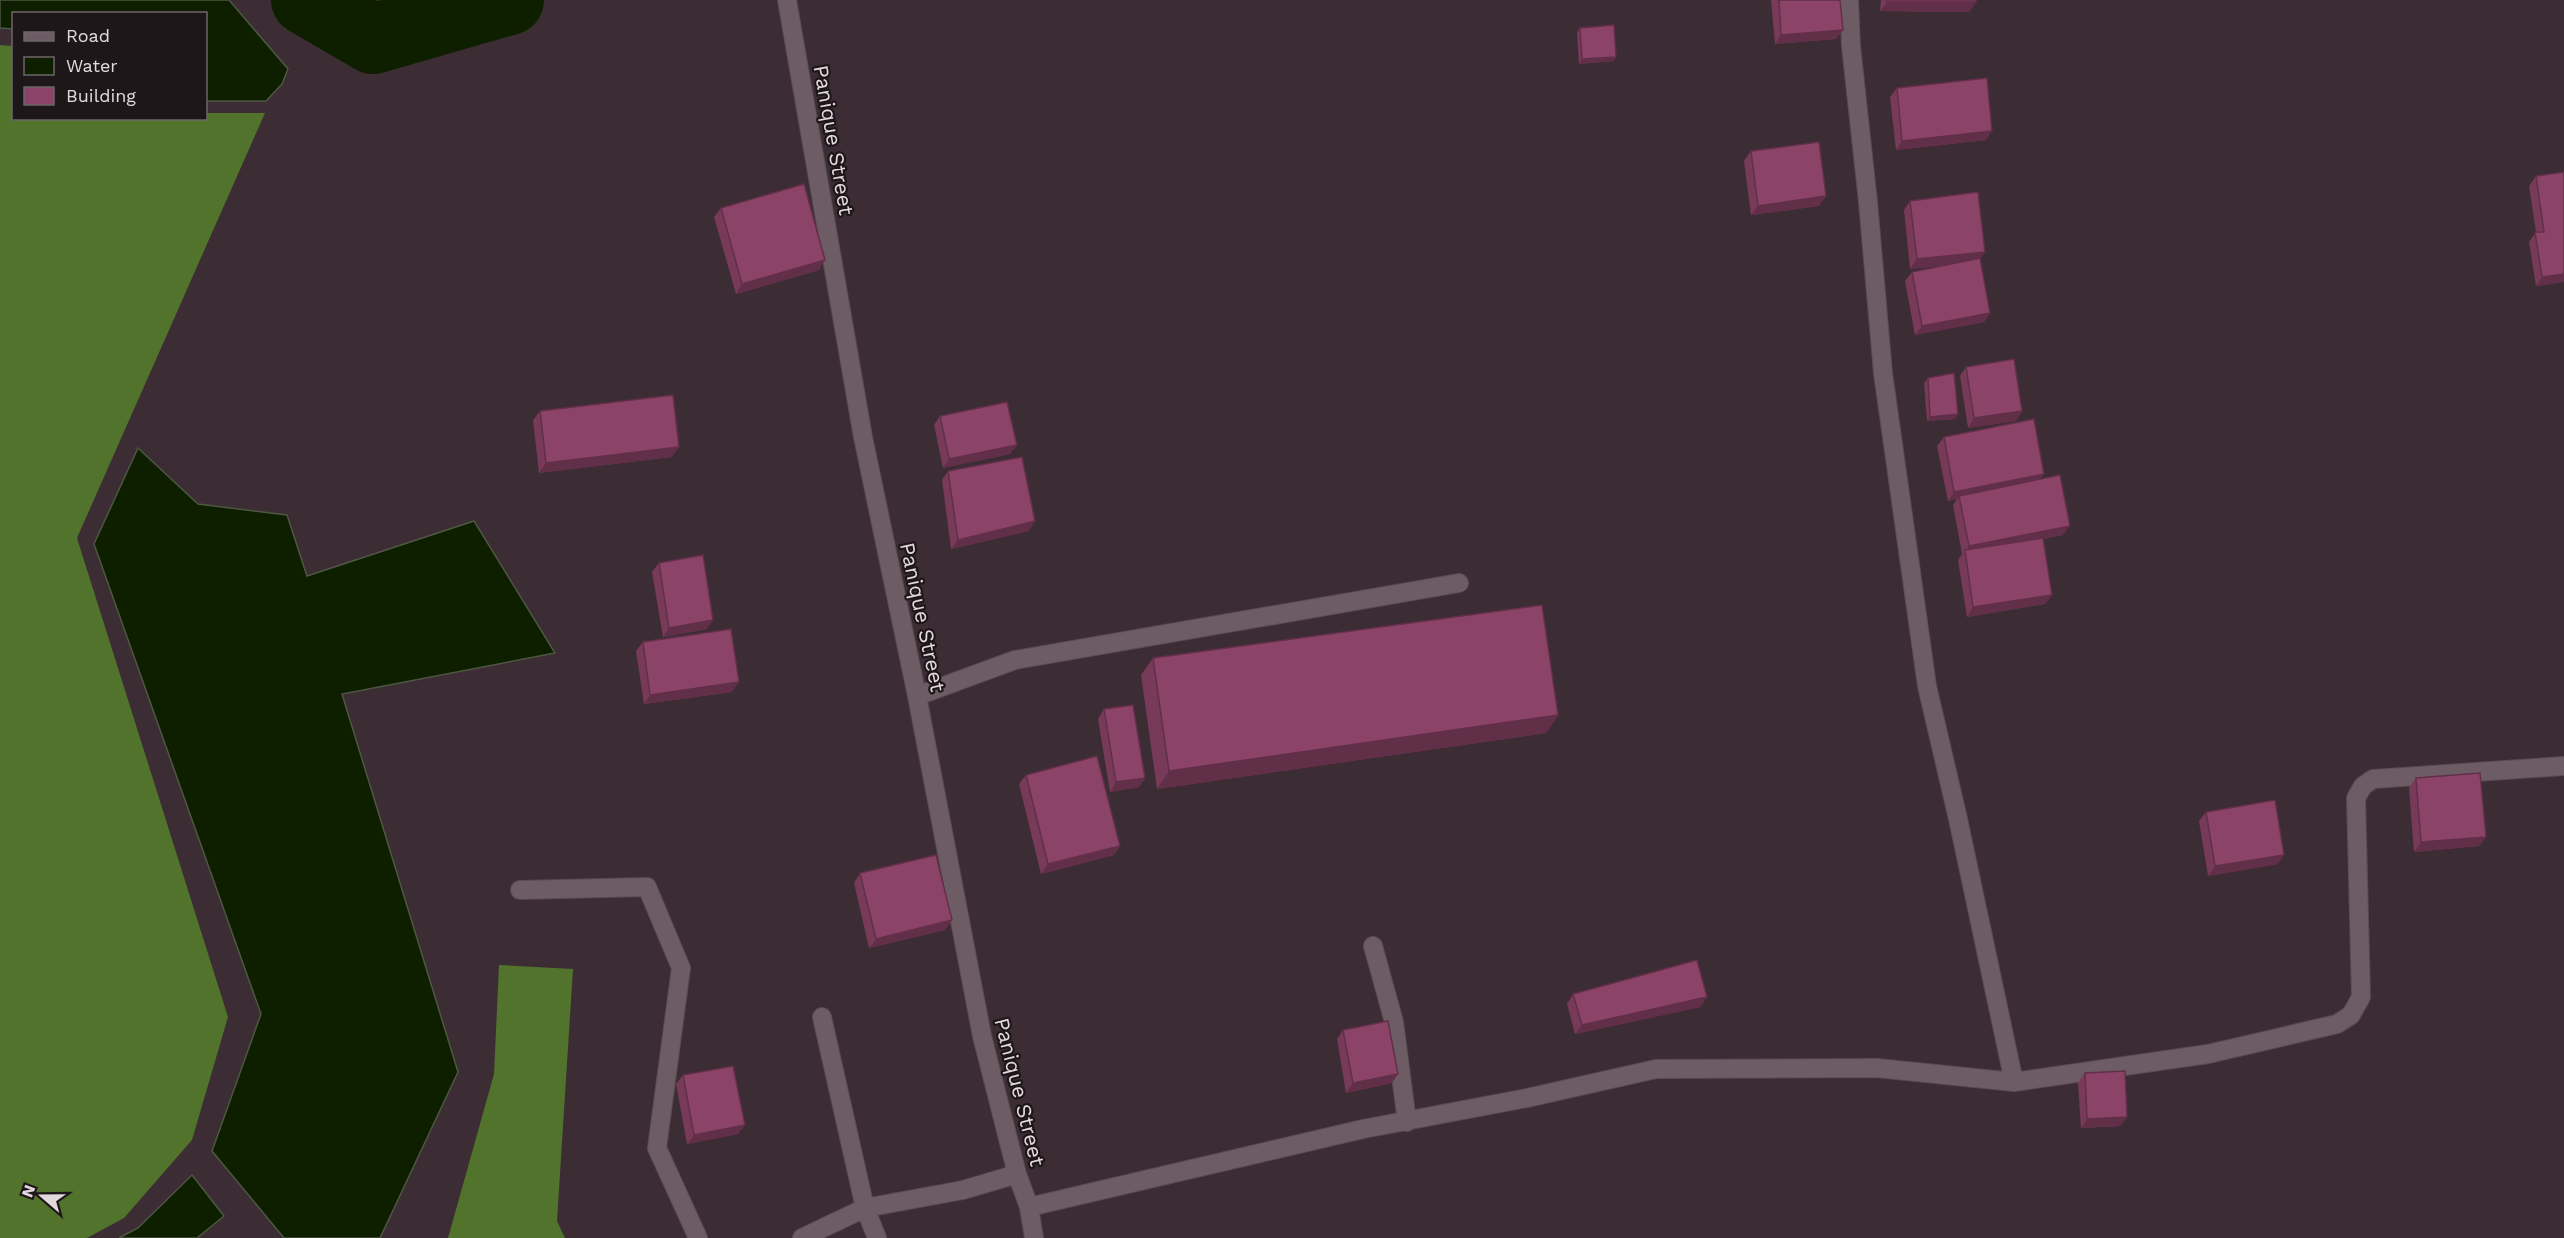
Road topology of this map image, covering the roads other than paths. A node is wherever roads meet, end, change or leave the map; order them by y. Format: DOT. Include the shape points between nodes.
graph roads {
  1 [pos="787,0"];
  2 [pos="1849,0"];
  3 [pos="1459,583"];
  4 [pos="917,696"];
  5 [pos="2564,766"];
  6 [pos="520,890"];
  7 [pos="1373,946"];
  8 [pos="822,1017"];
  9 [pos="2014,1082"];
  10 [pos="1407,1122"];
  11 [pos="1017,1174"];
  12 [pos="1029,1207"];
  13 [pos="866,1208"];
  14 [pos="698,1238"];
  15 [pos="802,1238"];
  16 [pos="877,1238"];
  17 [pos="1034,1238"];
  1 -- 4 [label="street, Panique Street" via="863,437"];
  2 -- 9 [label="street" via="1883,373 1923,663"];
  3 -- 4 [label="street" via="1014,660"];
  4 -- 11 [label="street, Panique Street" via="982,1036"];
  5 -- 9 [label="street" via="2373,780 2363,786 2356,798 2361,997 2351,1015 2337,1024 2208,1054"];
  6 -- 14 [label="street" via="647,887 681,968 657,1148"];
  7 -- 10 [label="street" via="1394,1022"];
  8 -- 13 [label="street"];
  9 -- 10 [label="street" via="1877,1068 1656,1069"];
  10 -- 12 [label="street"];
  11 -- 12 [label="street, Panique Street"];
  11 -- 13 [label="street" via="963,1190"];
  12 -- 17 [label="street, Panique Street"];
  13 -- 15 [label="street"];
  13 -- 16 [label="street"];
}
